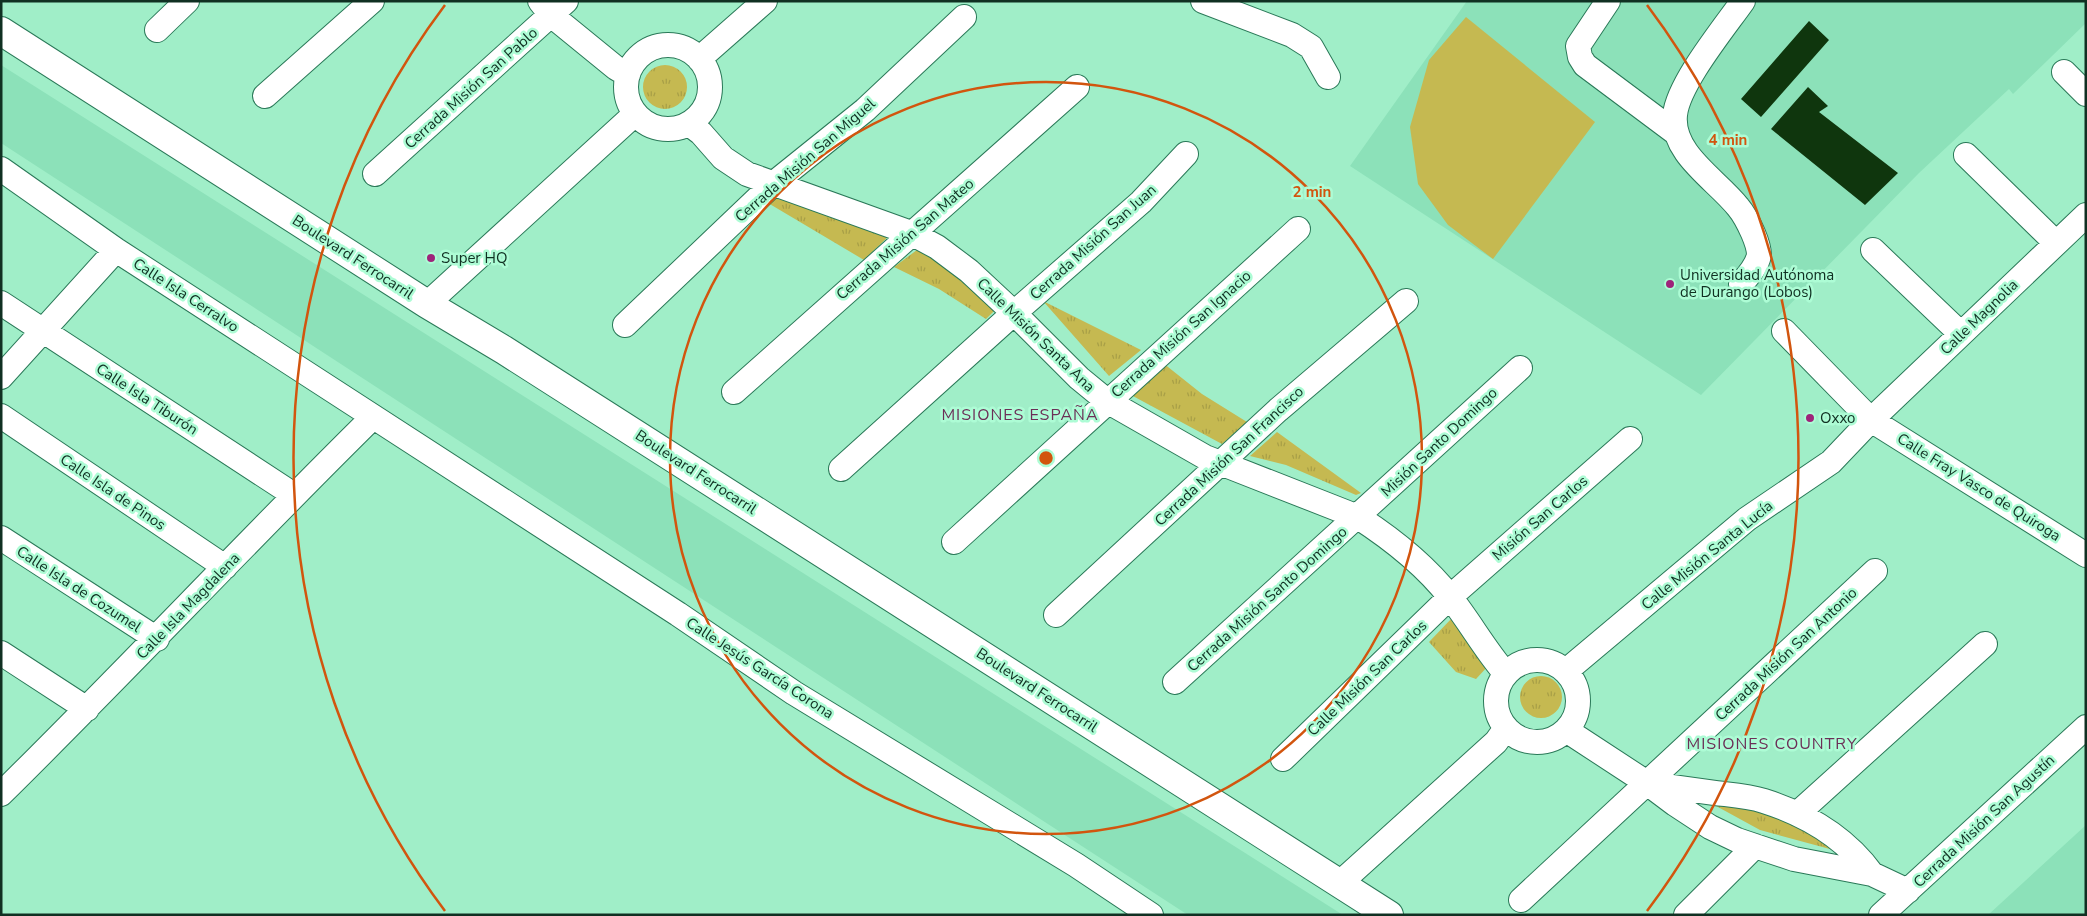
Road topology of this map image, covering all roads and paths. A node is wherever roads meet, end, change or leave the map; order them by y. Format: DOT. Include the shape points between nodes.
graph roads {
  1 [pos="187,1"];
  2 [pos="372,1"];
  3 [pos="764,1"];
  4 [pos="1203,1"];
  5 [pos="1608,1"];
  6 [pos="1737,3"];
  7 [pos="552,6"];
  8 [pos="964,17"];
  9 [pos="157,30"];
  10 [pos="1,31"];
  11 [pos="699,59"];
  12 [pos="2064,72"];
  13 [pos="628,75"];
  14 [pos="1328,77"];
  15 [pos="1077,87"];
  16 [pos="2086,94"];
  17 [pos="265,96"];
  18 [pos="636,114"];
  19 [pos="689,124"];
  20 [pos="1676,132"];
  21 [pos="1186,154"];
  22 [pos="1966,155"];
  23 [pos="375,174"];
  24 [pos="4,176"];
  25 [pos="773,184"];
  26 [pos="2086,215"];
  27 [pos="1298,229"];
  28 [pos="911,233"];
  29 [pos="2056,243"];
  30 [pos="116,250"];
  31 [pos="1873,250"];
  32 [pos="1741,284"];
  33 [pos="1406,300"];
  34 [pos="1,303"];
  35 [pos="427,304"];
  36 [pos="1014,313"];
  37 [pos="625,325"];
  38 [pos="41,330"];
  39 [pos="1784,330"];
  40 [pos="1961,334"];
  41 [pos="1520,368"];
  42 [pos="1,377"];
  43 [pos="734,392"];
  44 [pos="1107,402"];
  45 [pos="1,416"];
  46 [pos="373,417"];
  47 [pos="1871,420"];
  48 [pos="1630,439"];
  49 [pos="1221,464"];
  50 [pos="841,469"];
  51 [pos="294,495"];
  52 [pos="1358,517"];
  53 [pos="1,538"];
  54 [pos="954,542"];
  55 [pos="2086,555"];
  56 [pos="225,567"];
  57 [pos="1875,571"];
  58 [pos="1450,596"];
  59 [pos="1056,615"];
  60 [pos="157,639"];
  61 [pos="1986,644"];
  62 [pos="1,653"];
  63 [pos="1566,671"];
  64 [pos="1506,674"];
  65 [pos="1176,682"];
  66 [pos="87,709"];
  67 [pos="2086,727"];
  68 [pos="1506,728"];
  69 [pos="1566,730"];
  70 [pos="1283,759"];
  71 [pos="1647,783"];
  72 [pos="5,785"];
  73 [pos="1798,814"];
  74 [pos="1754,846"];
  75 [pos="1872,874"];
  76 [pos="1340,883"];
  77 [pos="1908,891"];
  78 [pos="1521,900"];
  79 [pos="1151,915"];
  80 [pos="1389,915"];
  81 [pos="1686,915"];
  82 [pos="1881,915"];
  1 -- 9 [label="street"];
  2 -- 17 [label="street"];
  3 -- 11 [label="street"];
  4 -- 14 [label="street" via="1292,35 1311,46"];
  5 -- 20 [label="street" via="1578,46 1580,57 1585,65"];
  6 -- 20 [label="street" via="1680,96 1675,115"];
  7 -- 13 [label="street" via="616,68"];
  7 -- 23 [label="street, Cerrada Misión San Pablo"];
  8 -- 25 [label="street, Cerrada Misión San Miguel" via="865,110"];
  10 -- 35 [label="main road, Boulevard Ferrocarril"];
  11 -- 13 [label="street" via="691,51 663,45 640,55"];
  11 -- 19 [label="street" via="708,72 711,86 701,114"];
  12 -- 16 [label="street"];
  13 -- 18 [label="street" via="628,94"];
  15 -- 28 [label="street, Cerrada Misión San Mateo"];
  18 -- 19 [label="street" via="660,129 675,129"];
  18 -- 35 [label="street"];
  19 -- 25 [label="street, Calle Misión Santa Ana" via="723,158 747,174"];
  20 -- 32 [label="street" via="1697,165 1739,207 1750,226 1759,254 1756,264"];
  21 -- 36 [label="street, Cerrada Misión San Juan" via="1141,202"];
  22 -- 29 [label="street"];
  24 -- 30 [label="street, Calle Isla Cerralvo"];
  25 -- 28 [label="street, Calle Misión Santa Ana"];
  25 -- 37 [label="street, Cerrada Misión San Miguel"];
  26 -- 29 [label="street, Calle Magnolia"];
  27 -- 44 [label="street, Cerrada Misión San Ignacio"];
  28 -- 36 [label="street, Calle Misión Santa Ana" via="937,247 969,271"];
  28 -- 43 [label="street, Cerrada Misión San Mateo"];
  29 -- 40 [label="street, Calle Magnolia"];
  30 -- 38 [label="street"];
  30 -- 46 [label="street, Calle Isla Cerralvo"];
  31 -- 40 [label="street"];
  33 -- 49 [label="street, Cerrada Misión San Francisco"];
  34 -- 38 [label="street, Calle Isla Tiburón"];
  35 -- 76 [label="main road, Boulevard Ferrocarril" via="513,355"];
  36 -- 44 [label="street, Calle Misión Santa Ana"];
  36 -- 50 [label="street, Cerrada Misión San Juan"];
  38 -- 42 [label="street"];
  38 -- 51 [label="street, Calle Isla Tiburón"];
  39 -- 47 [label="street, Calle Fray Vasco de Quiroga"];
  40 -- 47 [label="street, Calle Magnolia"];
  41 -- 52 [label="street, Misión Santo Domingo"];
  44 -- 49 [label="street, Calle Misión Santa Ana"];
  44 -- 54 [label="street, Cerrada Misión San Ignacio"];
  45 -- 56 [label="street, Calle Isla de Pinos"];
  46 -- 51 [label="street, Calle Isla Magdalena"];
  46 -- 79 [label="street, Calle Jesús García Corona" via="794,693 1076,865"];
  47 -- 55 [label="street, Calle Fray Vasco de Quiroga"];
  47 -- 63 [label="street, Calle Misión Santa Lucía" via="1831,462 1747,519"];
  48 -- 58 [label="street, Misión San Carlos"];
  49 -- 52 [label="street, Calle Misión Santa Ana"];
  49 -- 59 [label="street, Cerrada Misión San Francisco"];
  51 -- 56 [label="street, Calle Isla Magdalena"];
  52 -- 58 [label="street, Calle Misión Santa Ana" via="1411,556"];
  52 -- 65 [label="street, Cerrada Misión Santo Domingo"];
  53 -- 60 [label="street, Calle Isla de Cozumel"];
  56 -- 60 [label="street, Calle Isla Magdalena"];
  57 -- 71 [label="street, Cerrada Misión San Antonio"];
  58 -- 64 [label="street, Calle Misión Santa Ana"];
  58 -- 70 [label="street, Calle Misión San Carlos"];
  60 -- 66 [label="street, Calle Isla Magdalena"];
  61 -- 73 [label="street"];
  62 -- 66 [label="street"];
  63 -- 64 [label="street" via="1545,661 1531,661"];
  63 -- 69 [label="street" via="1578,698 1577,712"];
  64 -- 68 [label="street" via="1498,688 1496,703"];
  66 -- 72 [label="street, Calle Isla Magdalena"];
  67 -- 77 [label="street, Cerrada Misión San Agustín"];
  68 -- 69 [label="street" via="1531,742 1545,742"];
  68 -- 76 [label="street" via="1496,742"];
  69 -- 71 [label="street"];
  71 -- 73 [label="street" via="1742,796"];
  71 -- 74 [label="street" via="1710,827"];
  71 -- 78 [label="street, Cerrada Misión San Antonio"];
  73 -- 75 [label="street" via="1846,843"];
  74 -- 75 [label="street" via="1794,859"];
  74 -- 81 [label="street"];
  75 -- 77 [label="street"];
  76 -- 80 [label="main road, Boulevard Ferrocarril"];
  77 -- 82 [label="street, Cerrada Misión San Agustín"];
}
